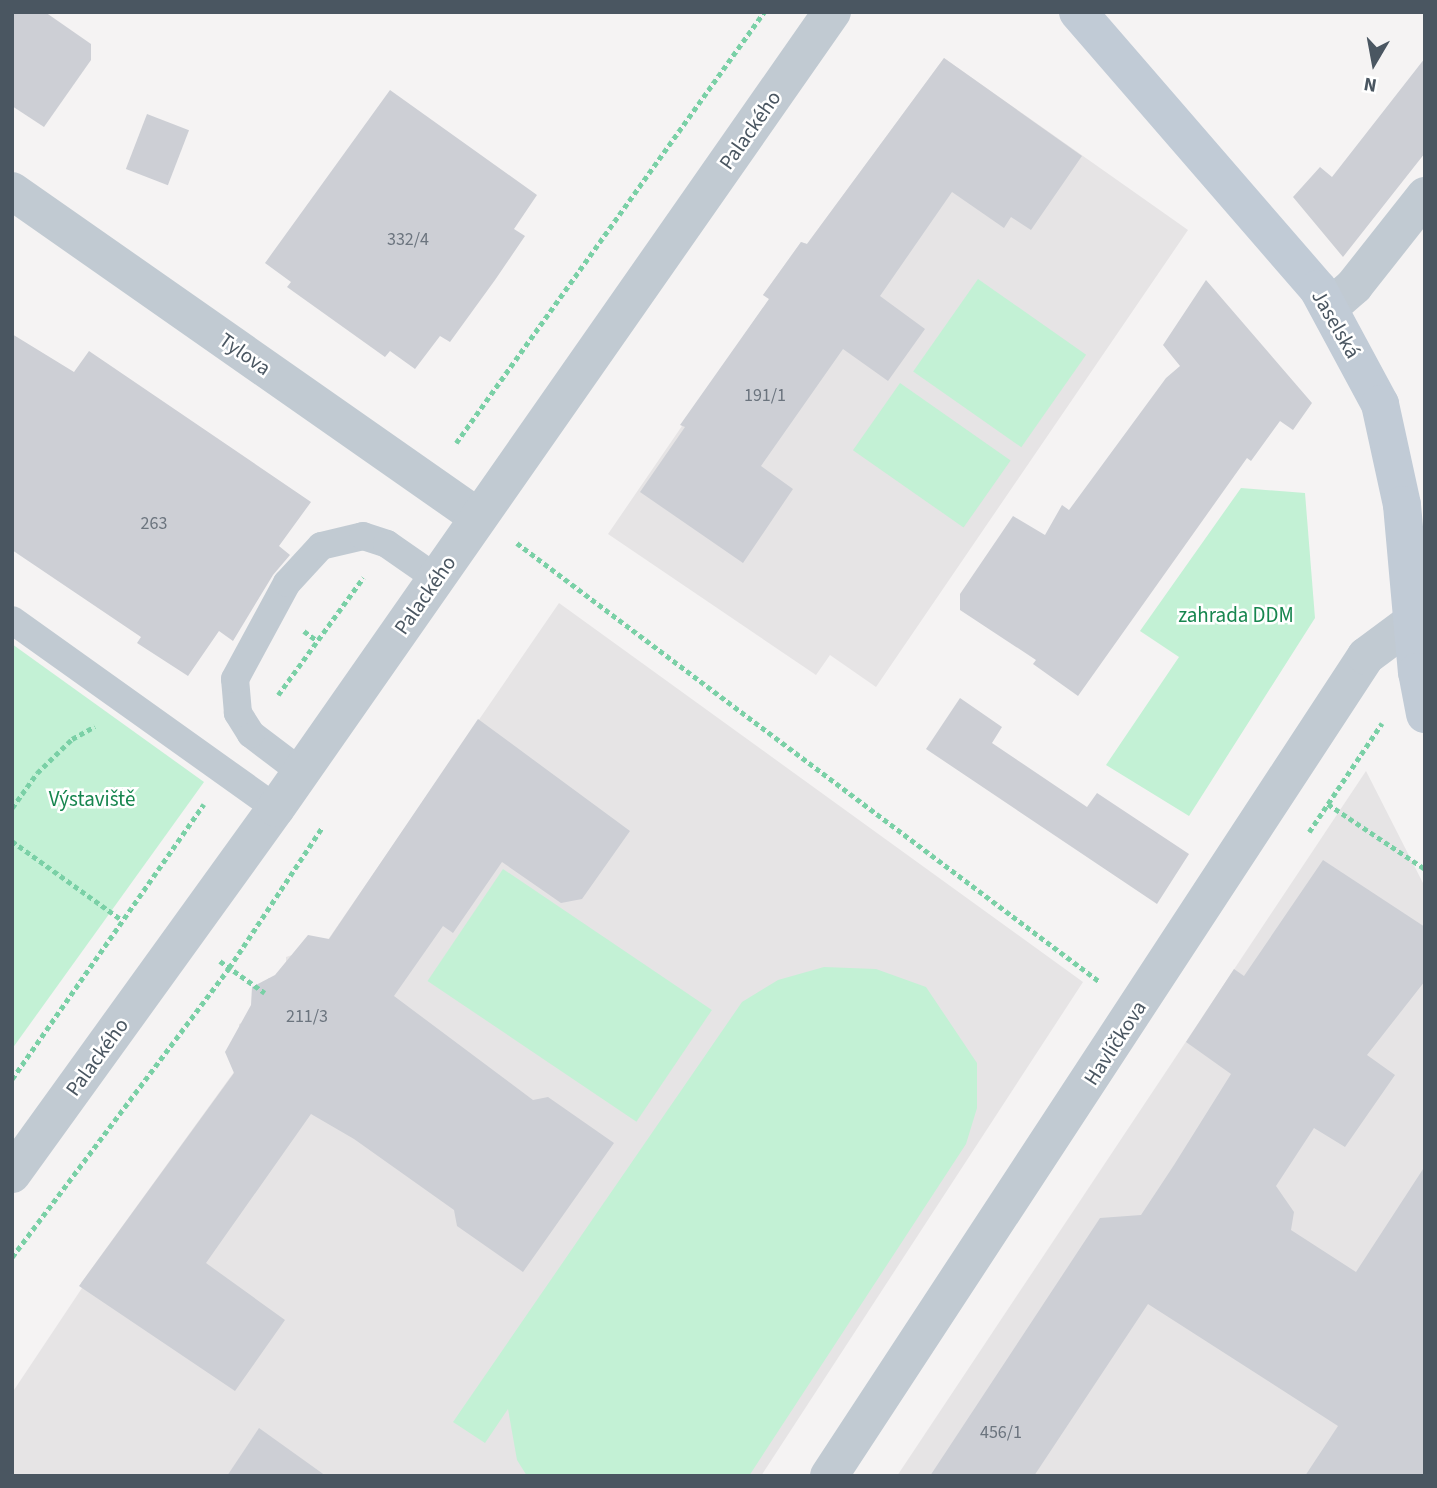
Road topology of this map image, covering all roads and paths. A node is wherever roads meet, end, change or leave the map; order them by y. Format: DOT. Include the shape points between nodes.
graph roads {
  1 [pos="764,12"];
  2 [pos="832,12"];
  3 [pos="1077,12"];
  4 [pos="12,191"];
  5 [pos="1425,196"];
  6 [pos="1330,307"];
  7 [pos="456,443"];
  8 [pos="478,517"];
  9 [pos="370,569"];
  10 [pos="436,578"];
  11 [pos="12,620"];
  12 [pos="1418,624"];
  13 [pos="132,706"];
  14 [pos="269,707"];
  15 [pos="1425,714"];
  16 [pos="301,772"];
  17 [pos="206,800"];
  18 [pos="1328,804"];
  19 [pos="12,808"];
  20 [pos="276,808"];
  21 [pos="12,841"];
  22 [pos="1425,869"];
  23 [pos="122,920"];
  24 [pos="185,935"];
  25 [pos="1107,988"];
  26 [pos="265,993"];
  27 [pos="12,1079"];
  28 [pos="12,1174"];
  29 [pos="829,1476"];
  1 -- 7 [label="path"];
  2 -- 8 [label="street, Palackého"];
  3 -- 6 [label="street, Jaselská"];
  4 -- 8 [label="street, Tylova"];
  5 -- 6 [label="street" via="1354,286"];
  6 -- 12 [label="street, Jaselská" via="1380,404 1402,505"];
  8 -- 10 [label="street, Palackého"];
  8 -- 25 [label="path"];
  9 -- 14 [label="path"];
  10 -- 16 [label="street, Palackého"];
  10 -- 16 [label="lane" via="387,544 363,536 321,546 287,583 235,679 238,713 251,734"];
  11 -- 13 [label="lane"];
  12 -- 15 [label="street, Jaselská"];
  12 -- 29 [label="street, Havlíčkova" via="1366,656"];
  13 -- 19 [label="path" via="72,739 37,773"];
  13 -- 20 [label="lane"];
  16 -- 20 [label="street, Palackého"];
  17 -- 23 [label="path"];
  18 -- 22 [label="path"];
  20 -- 24 [label="street, Palackého"];
  21 -- 23 [label="path"];
  23 -- 27 [label="path"];
  24 -- 26 [label="path"];
  24 -- 28 [label="street, Palackého"];
}
